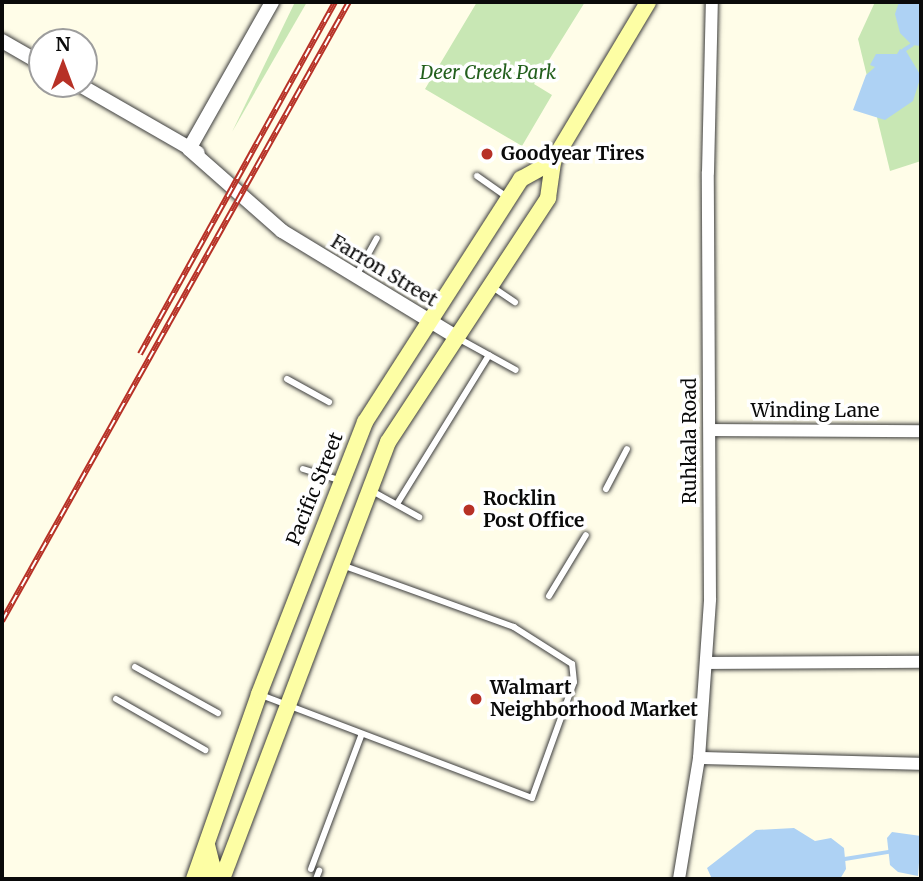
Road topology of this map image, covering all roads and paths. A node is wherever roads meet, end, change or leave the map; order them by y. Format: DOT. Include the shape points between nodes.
graph roads {
  1 [pos="272,2"];
  2 [pos="648,2"];
  3 [pos="712,2"];
  4 [pos="2,41"];
  5 [pos="28,56"];
  6 [pos="98,96"];
  7 [pos="189,149"];
  8 [pos="553,161"];
  9 [pos="477,176"];
  10 [pos="509,198"];
  11 [pos="377,238"];
  12 [pos="355,278"];
  13 [pos="489,285"];
  14 [pos="515,302"];
  15 [pos="429,321"];
  16 [pos="456,337"];
  17 [pos="489,355"];
  18 [pos="516,370"];
  19 [pos="287,379"];
  20 [pos="329,402"];
  21 [pos="709,429"];
  22 [pos="921,431"];
  23 [pos="627,449"];
  24 [pos="303,469"];
  25 [pos="339,480"];
  26 [pos="367,489"];
  27 [pos="606,489"];
  28 [pos="397,504"];
  29 [pos="419,517"];
  30 [pos="586,535"];
  31 [pos="339,564"];
  32 [pos="549,596"];
  33 [pos="921,662"];
  34 [pos="707,663"];
  35 [pos="135,667"];
  36 [pos="259,694"];
  37 [pos="116,699"];
  38 [pos="286,702"];
  39 [pos="218,713"];
  40 [pos="361,736"];
  41 [pos="205,750"];
  42 [pos="699,758"];
  43 [pos="921,764"];
  44 [pos="207,845"];
  45 [pos="194,879"];
  46 [pos="207,879"];
  47 [pos="222,879"];
  48 [pos="316,879"];
  49 [pos="679,879"];
  1 -- 7 [label="street"];
  2 -- 8 [label="main road, Pacific Street"];
  3 -- 21 [label="street, Ruhkala Road"];
  4 -- 5 [label="street"];
  6 -- 7 [label="street, Farron Street"];
  7 -- 12 [label="street, Farron Street" via="282,231"];
  8 -- 10 [label="main road, Pacific Street" via="521,179"];
  8 -- 13 [label="main road, Pacific Street" via="548,198"];
  9 -- 10 [label="lane"];
  10 -- 15 [label="main road, Pacific Street"];
  11 -- 12 [label="lane"];
  12 -- 15 [label="street, Farron Street"];
  13 -- 14 [label="lane"];
  13 -- 16 [label="main road, Pacific Street"];
  15 -- 16 [label="street, Farron Street"];
  15 -- 25 [label="main road, Pacific Street" via="365,422"];
  16 -- 17 [label="lane"];
  16 -- 26 [label="main road, Pacific Street" via="387,442"];
  17 -- 18 [label="lane"];
  17 -- 28 [label="lane"];
  19 -- 20 [label="lane"];
  21 -- 22 [label="street, Winding Lane"];
  21 -- 34 [label="street, Ruhkala Road"];
  23 -- 27 [label="lane"];
  24 -- 25 [label="lane"];
  25 -- 36 [label="main road, Pacific Street"];
  26 -- 28 [label="lane"];
  26 -- 31 [label="main road, Pacific Street"];
  28 -- 29 [label="lane"];
  30 -- 32 [label="lane"];
  31 -- 38 [label="main road, Pacific Street"];
  31 -- 40 [label="lane" via="513,627 572,664 576,672 533,798"];
  33 -- 34 [label="street"];
  34 -- 42 [label="street, Ruhkala Road"];
  35 -- 39 [label="lane"];
  36 -- 38 [label="lane"];
  36 -- 44 [label="main road, Pacific Street"];
  37 -- 41 [label="lane"];
  38 -- 40 [label="lane"];
  38 -- 47 [label="main road, Pacific Street"];
  40 -- 48 [label="lane" via="315,870"];
  42 -- 43 [label="street"];
  42 -- 49 [label="street, Ruhkala Road"];
  44 -- 45 [label="main road, Pacific Street"];
  44 -- 46 [label="main road" via="212,865"];
}
